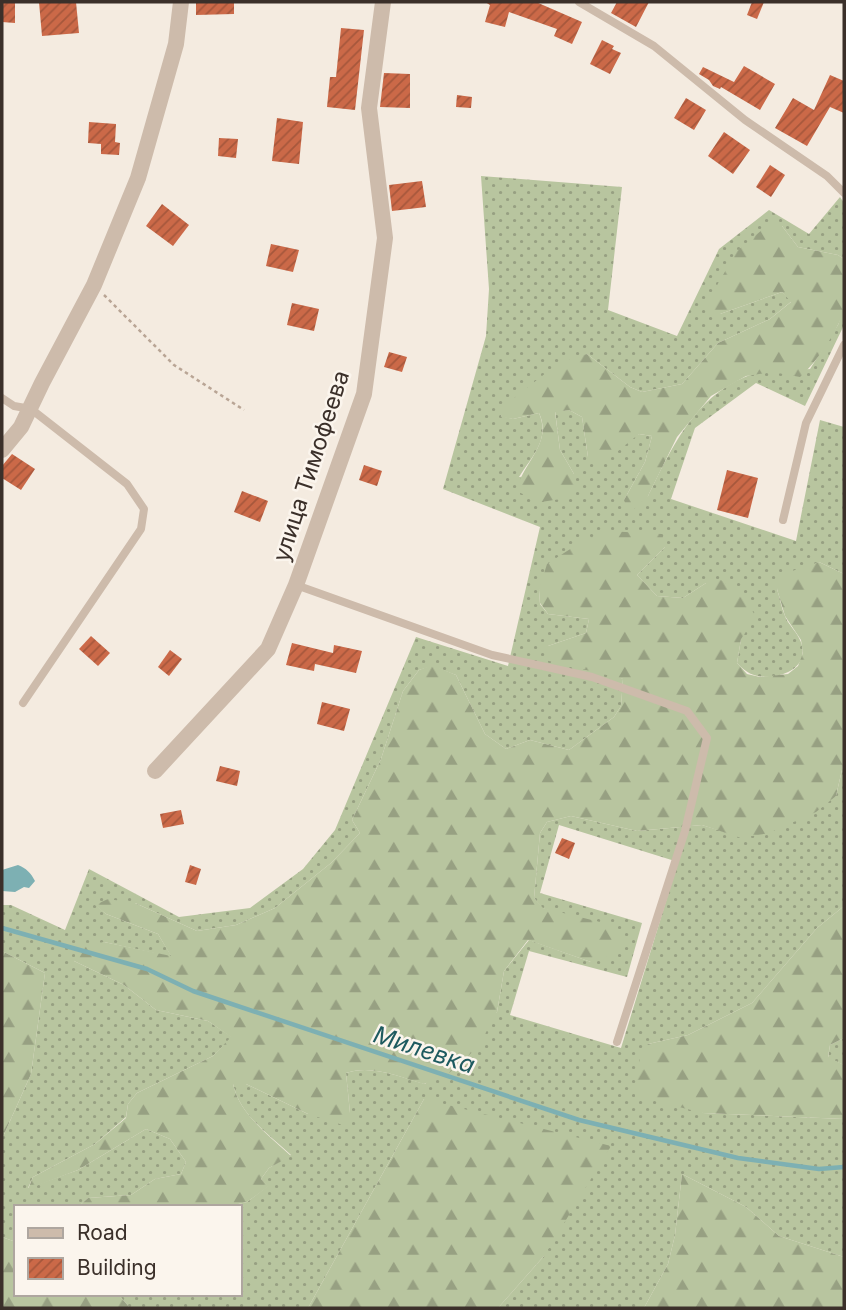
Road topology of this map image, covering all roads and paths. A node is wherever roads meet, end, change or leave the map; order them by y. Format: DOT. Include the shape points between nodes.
graph roads {
  1 [pos="181,2"];
  2 [pos="383,2"];
  3 [pos="579,2"];
  4 [pos="844,192"];
  5 [pos="94,285"];
  6 [pos="844,345"];
  7 [pos="2,398"];
  8 [pos="31,409"];
  9 [pos="244,410"];
  10 [pos="2,450"];
  11 [pos="783,520"];
  12 [pos="296,585"];
  13 [pos="23,703"];
  14 [pos="155,771"];
  15 [pos="617,1042"];
  1 -- 5 [label="street" via="177,44 138,178"];
  2 -- 12 [label="street, улица Тимофеева" via="369,108 385,238 364,394"];
  3 -- 4 [label="lane" via="654,46"];
  5 -- 8 [label="street"];
  5 -- 9 [label="path" via="174,365"];
  6 -- 11 [label="lane" via="807,423"];
  7 -- 8 [label="lane"];
  8 -- 10 [label="street"];
  8 -- 13 [label="lane" via="127,484 144,509 141,529"];
  12 -- 14 [label="street, улица Тимофеева" via="268,649"];
  12 -- 15 [label="lane" via="492,654 592,677 687,711 707,738 685,831"];
}
